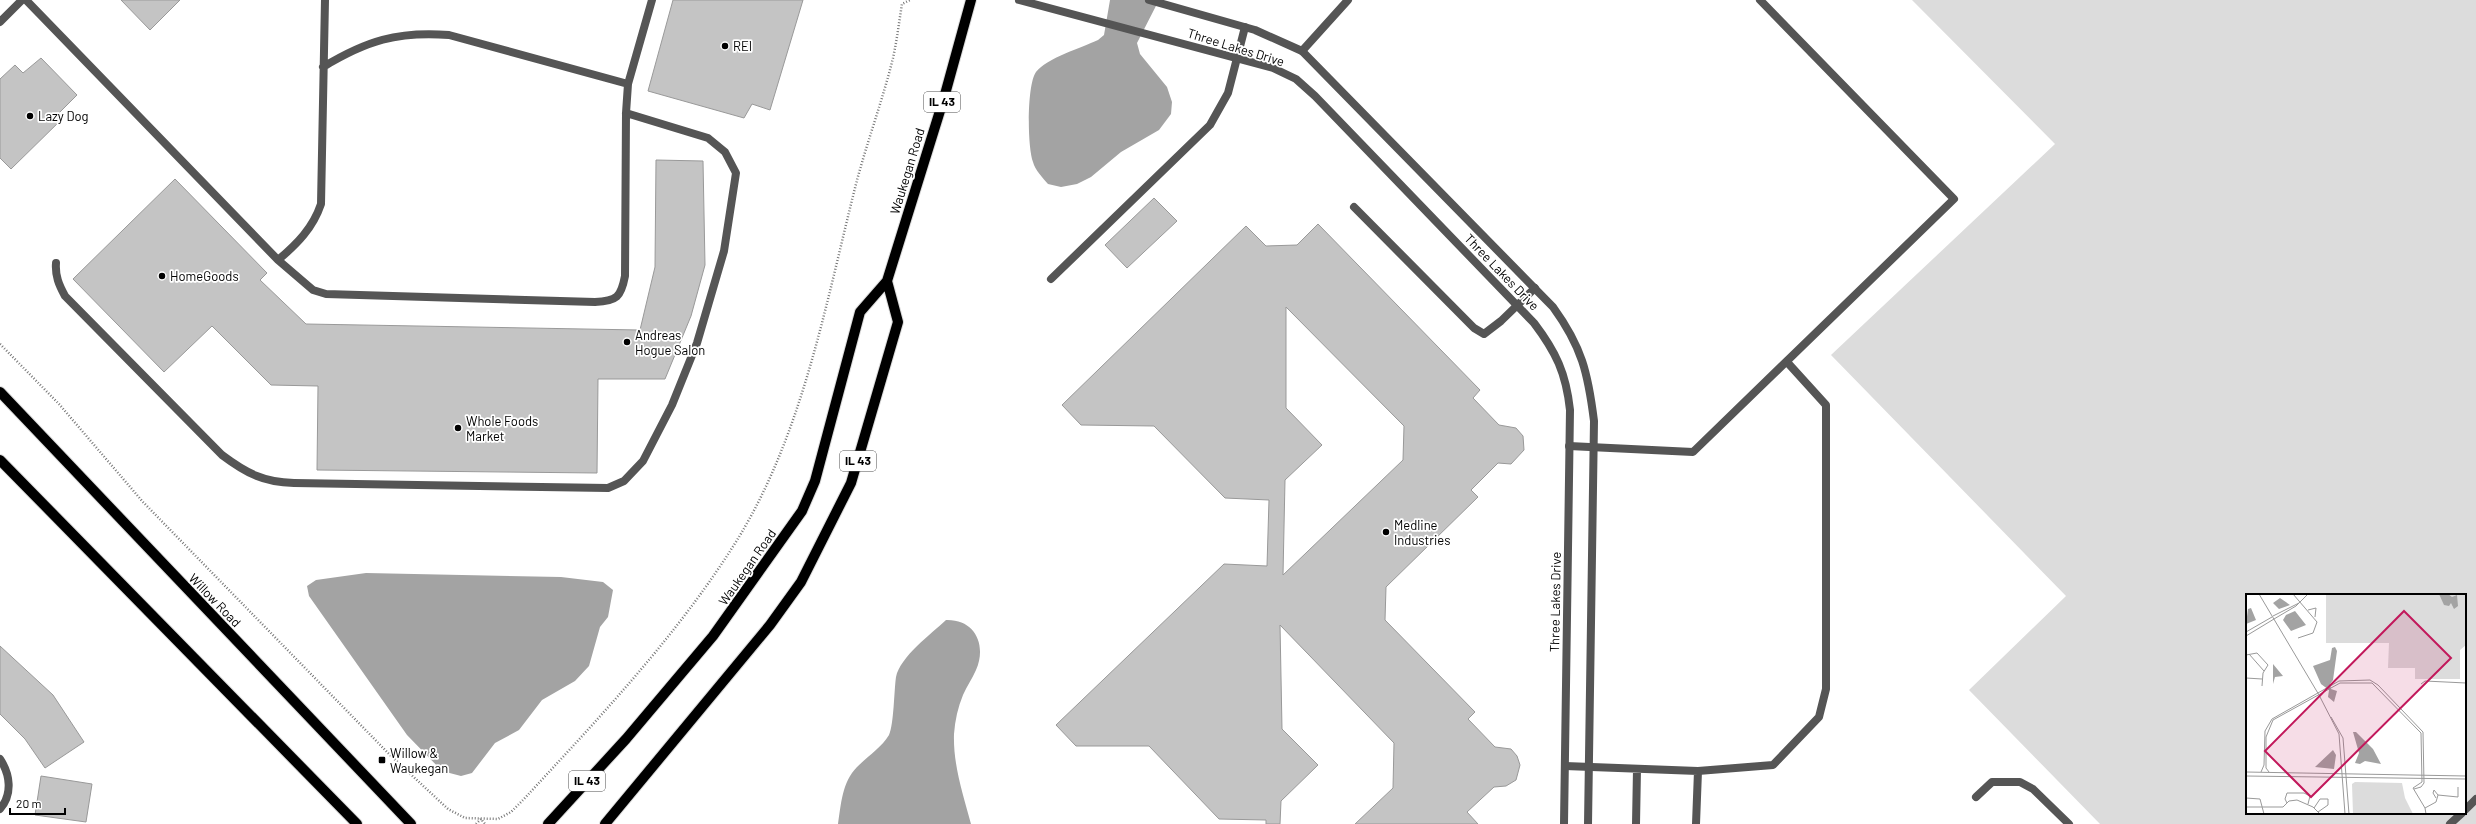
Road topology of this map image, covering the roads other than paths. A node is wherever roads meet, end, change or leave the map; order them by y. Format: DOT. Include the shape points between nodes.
graph roads {
  1 [pos="22,0"];
  2 [pos="26,0"];
  3 [pos="326,0"];
  4 [pos="652,0"];
  5 [pos="971,0"];
  6 [pos="1019,0"];
  7 [pos="1149,0"];
  8 [pos="1348,0"];
  9 [pos="1760,0"];
  10 [pos="0,22"];
  11 [pos="1244,27"];
  12 [pos="1302,51"];
  13 [pos="1235,58"];
  14 [pos="323,67"];
  15 [pos="628,84"];
  16 [pos="626,113"];
  17 [pos="1354,207"];
  18 [pos="278,260"];
  19 [pos="56,263"];
  20 [pos="1051,279"];
  21 [pos="887,281"];
  22 [pos="1535,288"];
  23 [pos="1517,305"];
  24 [pos="1787,362"];
  25 [pos="0,392"];
  26 [pos="1569,446"];
  27 [pos="1594,447"];
  28 [pos="0,460"];
  29 [pos="0,759"];
  30 [pos="1565,766"];
  31 [pos="1589,768"];
  32 [pos="1637,769"];
  33 [pos="1698,771"];
  34 [pos="1976,797"];
  35 [pos="2476,799"];
  36 [pos="0,808"];
  37 [pos="2466,809"];
  38 [pos="2461,814"];
  39 [pos="357,824"];
  40 [pos="411,824"];
  41 [pos="548,824"];
  42 [pos="605,824"];
  43 [pos="1564,824"];
  44 [pos="1588,824"];
  45 [pos="1636,824"];
  46 [pos="1696,824"];
  47 [pos="2069,824"];
  48 [pos="2450,824"];
  1 -- 10 [label="street"];
  2 -- 18 [label="street"];
  3 -- 14 [label="street"];
  4 -- 15 [label="street"];
  5 -- 21 [label="main road, Waukegan Road / IL 43" via="944,98"];
  6 -- 13 [label="street, Three Lakes Drive"];
  7 -- 11 [label="street, Three Lakes Drive"];
  8 -- 12 [label="street"];
  9 -- 24 [label="street" via="1954,200"];
  11 -- 12 [label="street, Three Lakes Drive"];
  11 -- 13 [label="street"];
  12 -- 22 [label="street, Three Lakes Drive"];
  13 -- 20 [label="street" via="1228,93 1210,125"];
  13 -- 23 [label="street, Three Lakes Drive" via="1272,68 1296,79"];
  14 -- 15 [label="street" via="388,36 422,33 449,35"];
  14 -- 18 [label="street" via="321,204 308,230"];
  15 -- 16 [label="street"];
  16 -- 18 [label="street" via="625,276 622,291 609,301 326,294 313,290"];
  16 -- 19 [label="street" via="708,138 725,152 736,173 724,251 697,343 652,448 637,470 614,487 281,483 246,473 222,455 65,296 57,278"];
  17 -- 23 [label="street" via="1474,328 1484,334"];
  21 -- 41 [label="main road, Waukegan Road / IL 43" via="860,312 815,481 802,511 713,636 626,739"];
  21 -- 42 [label="main road, IL 43" via="898,322 851,482 801,582 770,625"];
  22 -- 23 [label="street"];
  22 -- 27 [label="street, Three Lakes Drive" via="1567,326 1583,358 1589,380"];
  23 -- 26 [label="street, Three Lakes Drive" via="1550,344 1567,382 1570,410"];
  24 -- 27 [label="street" via="1693,452"];
  24 -- 33 [label="street" via="1826,405 1826,689 1819,717 1773,765"];
  25 -- 40 [label="main road, Willow Road"];
  26 -- 27 [label="street"];
  26 -- 30 [label="street, Three Lakes Drive"];
  27 -- 31 [label="street, Three Lakes Drive"];
  28 -- 39 [label="main road"];
  29 -- 36 [label="street" via="10,784 6,802"];
  30 -- 31 [label="street"];
  30 -- 43 [label="street, Three Lakes Drive"];
  31 -- 32 [label="street"];
  31 -- 44 [label="street, Three Lakes Drive"];
  32 -- 33 [label="street"];
  32 -- 45 [label="street"];
  33 -- 46 [label="street"];
  34 -- 47 [label="street" via="1992,782 2020,782 2033,789"];
  35 -- 37 [label="street"];
  38 -- 48 [label="street"];
}
